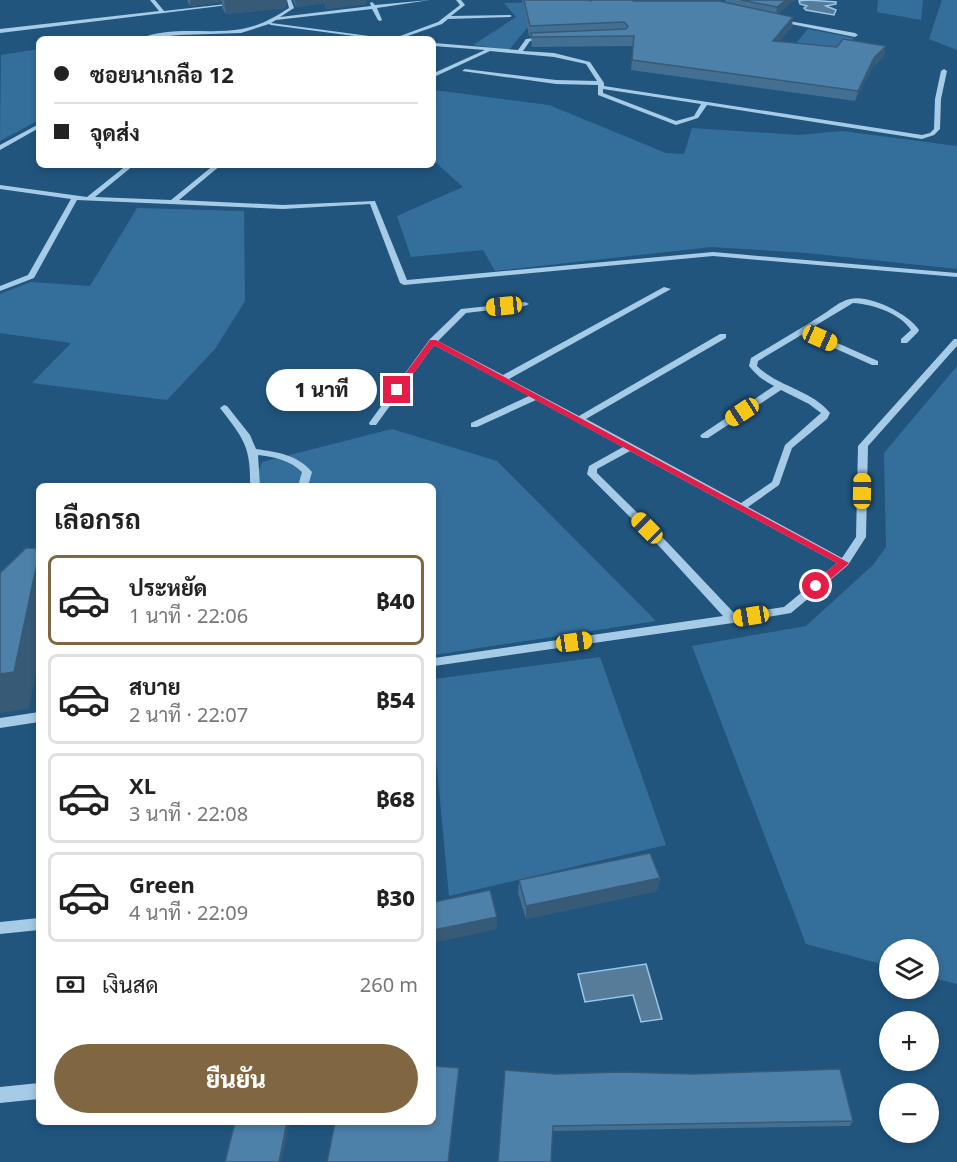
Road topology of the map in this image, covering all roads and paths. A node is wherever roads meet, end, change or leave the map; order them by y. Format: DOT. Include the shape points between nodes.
graph roads {
  1 [pos="152,0"];
  2 [pos="289,0"];
  3 [pos="370,0"];
  4 [pos="429,0"];
  5 [pos="458,0"];
  6 [pos="238,4"];
  7 [pos="373,7"];
  8 [pos="162,12"];
  9 [pos="510,16"];
  10 [pos="448,18"];
  11 [pos="275,19"];
  12 [pos="772,19"];
  13 [pos="380,20"];
  14 [pos="268,24"];
  15 [pos="308,29"];
  16 [pos="0,31"];
  17 [pos="339,32"];
  18 [pos="303,34"];
  19 [pos="855,35"];
  20 [pos="153,36"];
  21 [pos="335,36"];
  22 [pos="356,36"];
  23 [pos="403,36"];
  24 [pos="551,39"];
  25 [pos="436,44"];
  26 [pos="489,51"];
  27 [pos="518,53"];
  28 [pos="944,71"];
  29 [pos="465,72"];
  30 [pos="436,74"];
  31 [pos="601,85"];
  32 [pos="705,103"];
  33 [pos="36,128"];
  34 [pos="0,148"];
  35 [pos="127,168"];
  36 [pos="214,168"];
  37 [pos="0,187"];
  38 [pos="75,198"];
  39 [pos="88,199"];
  40 [pos="173,202"];
  41 [pos="957,274"];
  42 [pos="0,289"];
  43 [pos="667,289"];
  44 [pos="525,304"];
  45 [pos="801,330"];
  46 [pos="723,336"];
  47 [pos="904,341"];
  48 [pos="957,341"];
  49 [pos="433,342"];
  50 [pos="875,363"];
  51 [pos="504,378"];
  52 [pos="779,387"];
  53 [pos="537,396"];
  54 [pos="224,408"];
  55 [pos="580,419"];
  56 [pos="373,423"];
  57 [pos="474,425"];
  58 [pos="705,436"];
  59 [pos="630,447"];
  60 [pos="253,451"];
  61 [pos="255,483"];
  62 [pos="304,483"];
  63 [pos="741,507"];
  64 [pos="844,563"];
  65 [pos="733,619"];
  66 [pos="436,662"];
  67 [pos="36,717"];
  68 [pos="0,723"];
  69 [pos="36,924"];
  70 [pos="0,928"];
  71 [pos="36,1091"];
  72 [pos="0,1095"];
  1 -- 8 [label="street"];
  2 -- 11 [label="street" via="292,8"];
  3 -- 7 [label="street"];
  4 -- 7 [label="street"];
  5 -- 10 [label="street" via="463,5"];
  6 -- 8 [label="street"];
  7 -- 11 [label="street"];
  7 -- 13 [label="street"];
  8 -- 16 [label="street"];
  9 -- 10 [label="street"];
  10 -- 23 [label="street"];
  11 -- 14 [label="street"];
  12 -- 19 [label="street"];
  14 -- 15 [label="street"];
  14 -- 20 [label="street" via="241,31"];
  15 -- 17 [label="street"];
  15 -- 18 [label="street"];
  17 -- 21 [label="street"];
  17 -- 22 [label="street"];
  24 -- 27 [label="street" via="528,40"];
  25 -- 26 [label="street"];
  26 -- 27 [label="street"];
  26 -- 30 [label="street"];
  27 -- 31 [label="street" via="588,63"];
  28 -- 32 [label="street" via="937,129 922,136"];
  29 -- 31 [label="street"];
  31 -- 32 [label="street"];
  31 -- 32 [label="street" via="603,96 676,123 696,117"];
  33 -- 34 [label="street"];
  35 -- 39 [label="street"];
  36 -- 40 [label="street"];
  37 -- 38 [label="street"];
  38 -- 39 [label="street"];
  38 -- 42 [label="street" via="32,276"];
  39 -- 40 [label="street"];
  40 -- 41 [label="street" via="283,207 373,202 404,283 713,254"];
  43 -- 51 [label="street"];
  44 -- 49 [label="street" via="464,311"];
  45 -- 47 [label="street" via="857,300 908,320 915,330"];
  45 -- 50 [label="street"];
  45 -- 52 [label="street" via="752,363 757,372"];
  46 -- 55 [label="street"];
  48 -- 64 [label="street" via="863,446 861,537"];
  49 -- 51 [label="street"];
  49 -- 56 [label="street"];
  51 -- 53 [label="street"];
  52 -- 58 [label="street"];
  52 -- 63 [label="street" via="826,413 788,447 776,483"];
  53 -- 55 [label="street"];
  53 -- 57 [label="street"];
  54 -- 60 [label="street" via="242,429"];
  55 -- 59 [label="street"];
  59 -- 63 [label="street"];
  59 -- 65 [label="street" via="595,465 592,474"];
  60 -- 61 [label="street"];
  60 -- 62 [label="street" via="279,456 303,467 307,472"];
  63 -- 64 [label="street"];
  64 -- 65 [label="street" via="787,610"];
  65 -- 66 [label="street"];
  67 -- 68 [label="street"];
  69 -- 70 [label="street"];
  71 -- 72 [label="street"];
}
